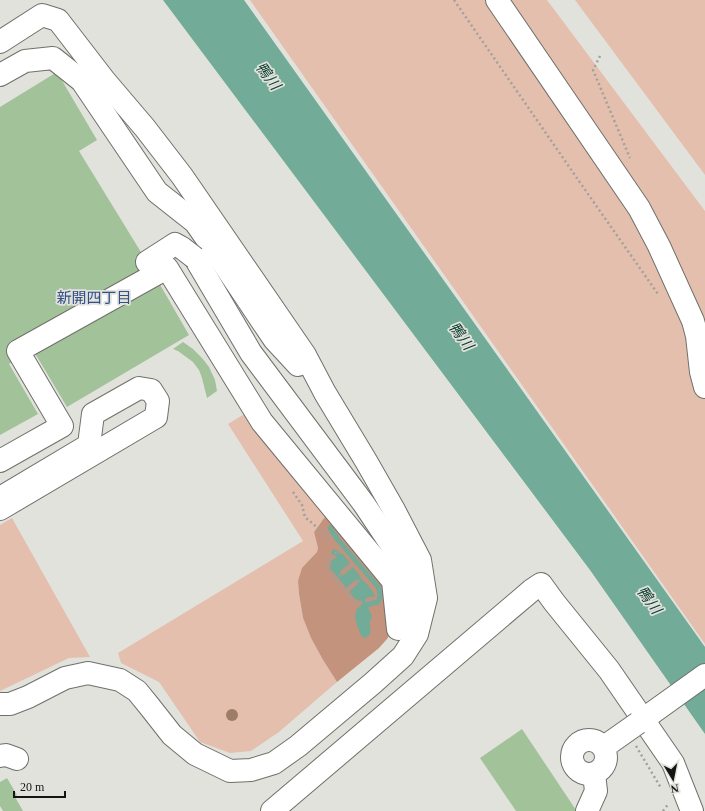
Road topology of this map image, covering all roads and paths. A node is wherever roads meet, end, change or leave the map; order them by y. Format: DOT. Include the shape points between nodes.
graph roads {
  1 [pos="454,0"];
  2 [pos="497,0"];
  3 [pos="0,42"];
  4 [pos="600,56"];
  5 [pos="0,75"];
  6 [pos="630,159"];
  7 [pos="195,249"];
  8 [pos="157,265"];
  9 [pos="660,297"];
  10 [pos="705,387"];
  11 [pos="325,393"];
  12 [pos="0,461"];
  13 [pos="0,498"];
  14 [pos="0,509"];
  15 [pos="318,529"];
  16 [pos="334,542"];
  17 [pos="340,549"];
  18 [pos="353,564"];
  19 [pos="360,572"];
  20 [pos="361,579"];
  21 [pos="336,580"];
  22 [pos="367,582"];
  23 [pos="346,591"];
  24 [pos="377,596"];
  25 [pos="399,638"];
  26 [pos="705,675"];
  27 [pos="0,695"];
  28 [pos="0,704"];
  29 [pos="643,719"];
  30 [pos="607,744"];
  31 [pos="594,774"];
  32 [pos="669,803"];
  33 [pos="272,811"];
  34 [pos="588,811"];
  35 [pos="663,811"];
  36 [pos="692,811"];
  1 -- 9 [label="path"];
  2 -- 10 [label="street" via="639,208 693,321"];
  3 -- 11 [label="street" via="42,15 58,20 182,176 305,355"];
  4 -- 6 [label="path" via="593,70"];
  5 -- 7 [label="street" via="25,61 53,58 82,81 157,192 194,222"];
  7 -- 8 [label="street"];
  7 -- 8 [label="street" via="176,244"];
  7 -- 11 [label="street"];
  7 -- 25 [label="street" via="251,353 364,504 410,573 410,604"];
  8 -- 12 [label="street" via="18,351 62,426"];
  8 -- 25 [label="street" via="262,422 393,581"];
  11 -- 28 [label="street" via="394,510 420,560 426,598 417,634 403,656 274,764 251,770 230,771 195,754 172,735 137,691 120,680 88,673 65,678 10,704"];
  13 -- 14 [label="street" via="89,445 93,414 140,388 151,390 158,401 156,417"];
  15 -- 16 [label="path"];
  17 -- 21 [label="path" via="328,560 327,566"];
  18 -- 21 [label="path"];
  19 -- 20 [label="path"];
  20 -- 22 [label="path"];
  20 -- 23 [label="path"];
  21 -- 23 [label="path"];
  23 -- 24 [label="path" via="354,603 368,601"];
  25 -- 27 [label="street" via="353,683 269,753 238,760 214,755 191,742 147,687 118,669 101,664 72,666 15,694"];
  26 -- 29 [label="street"];
  29 -- 30 [label="street, bridge"];
  29 -- 33 [label="street" via="609,670 541,584"];
  29 -- 36 [label="street" via="673,763"];
  30 -- 31 [label="street" via="606,762 603,768"];
  30 -- 31 [label="street" via="587,740 573,750 572,762 579,771"];
  31 -- 34 [label="street" via="596,791"];
  32 -- 35 [label="path"];
}
